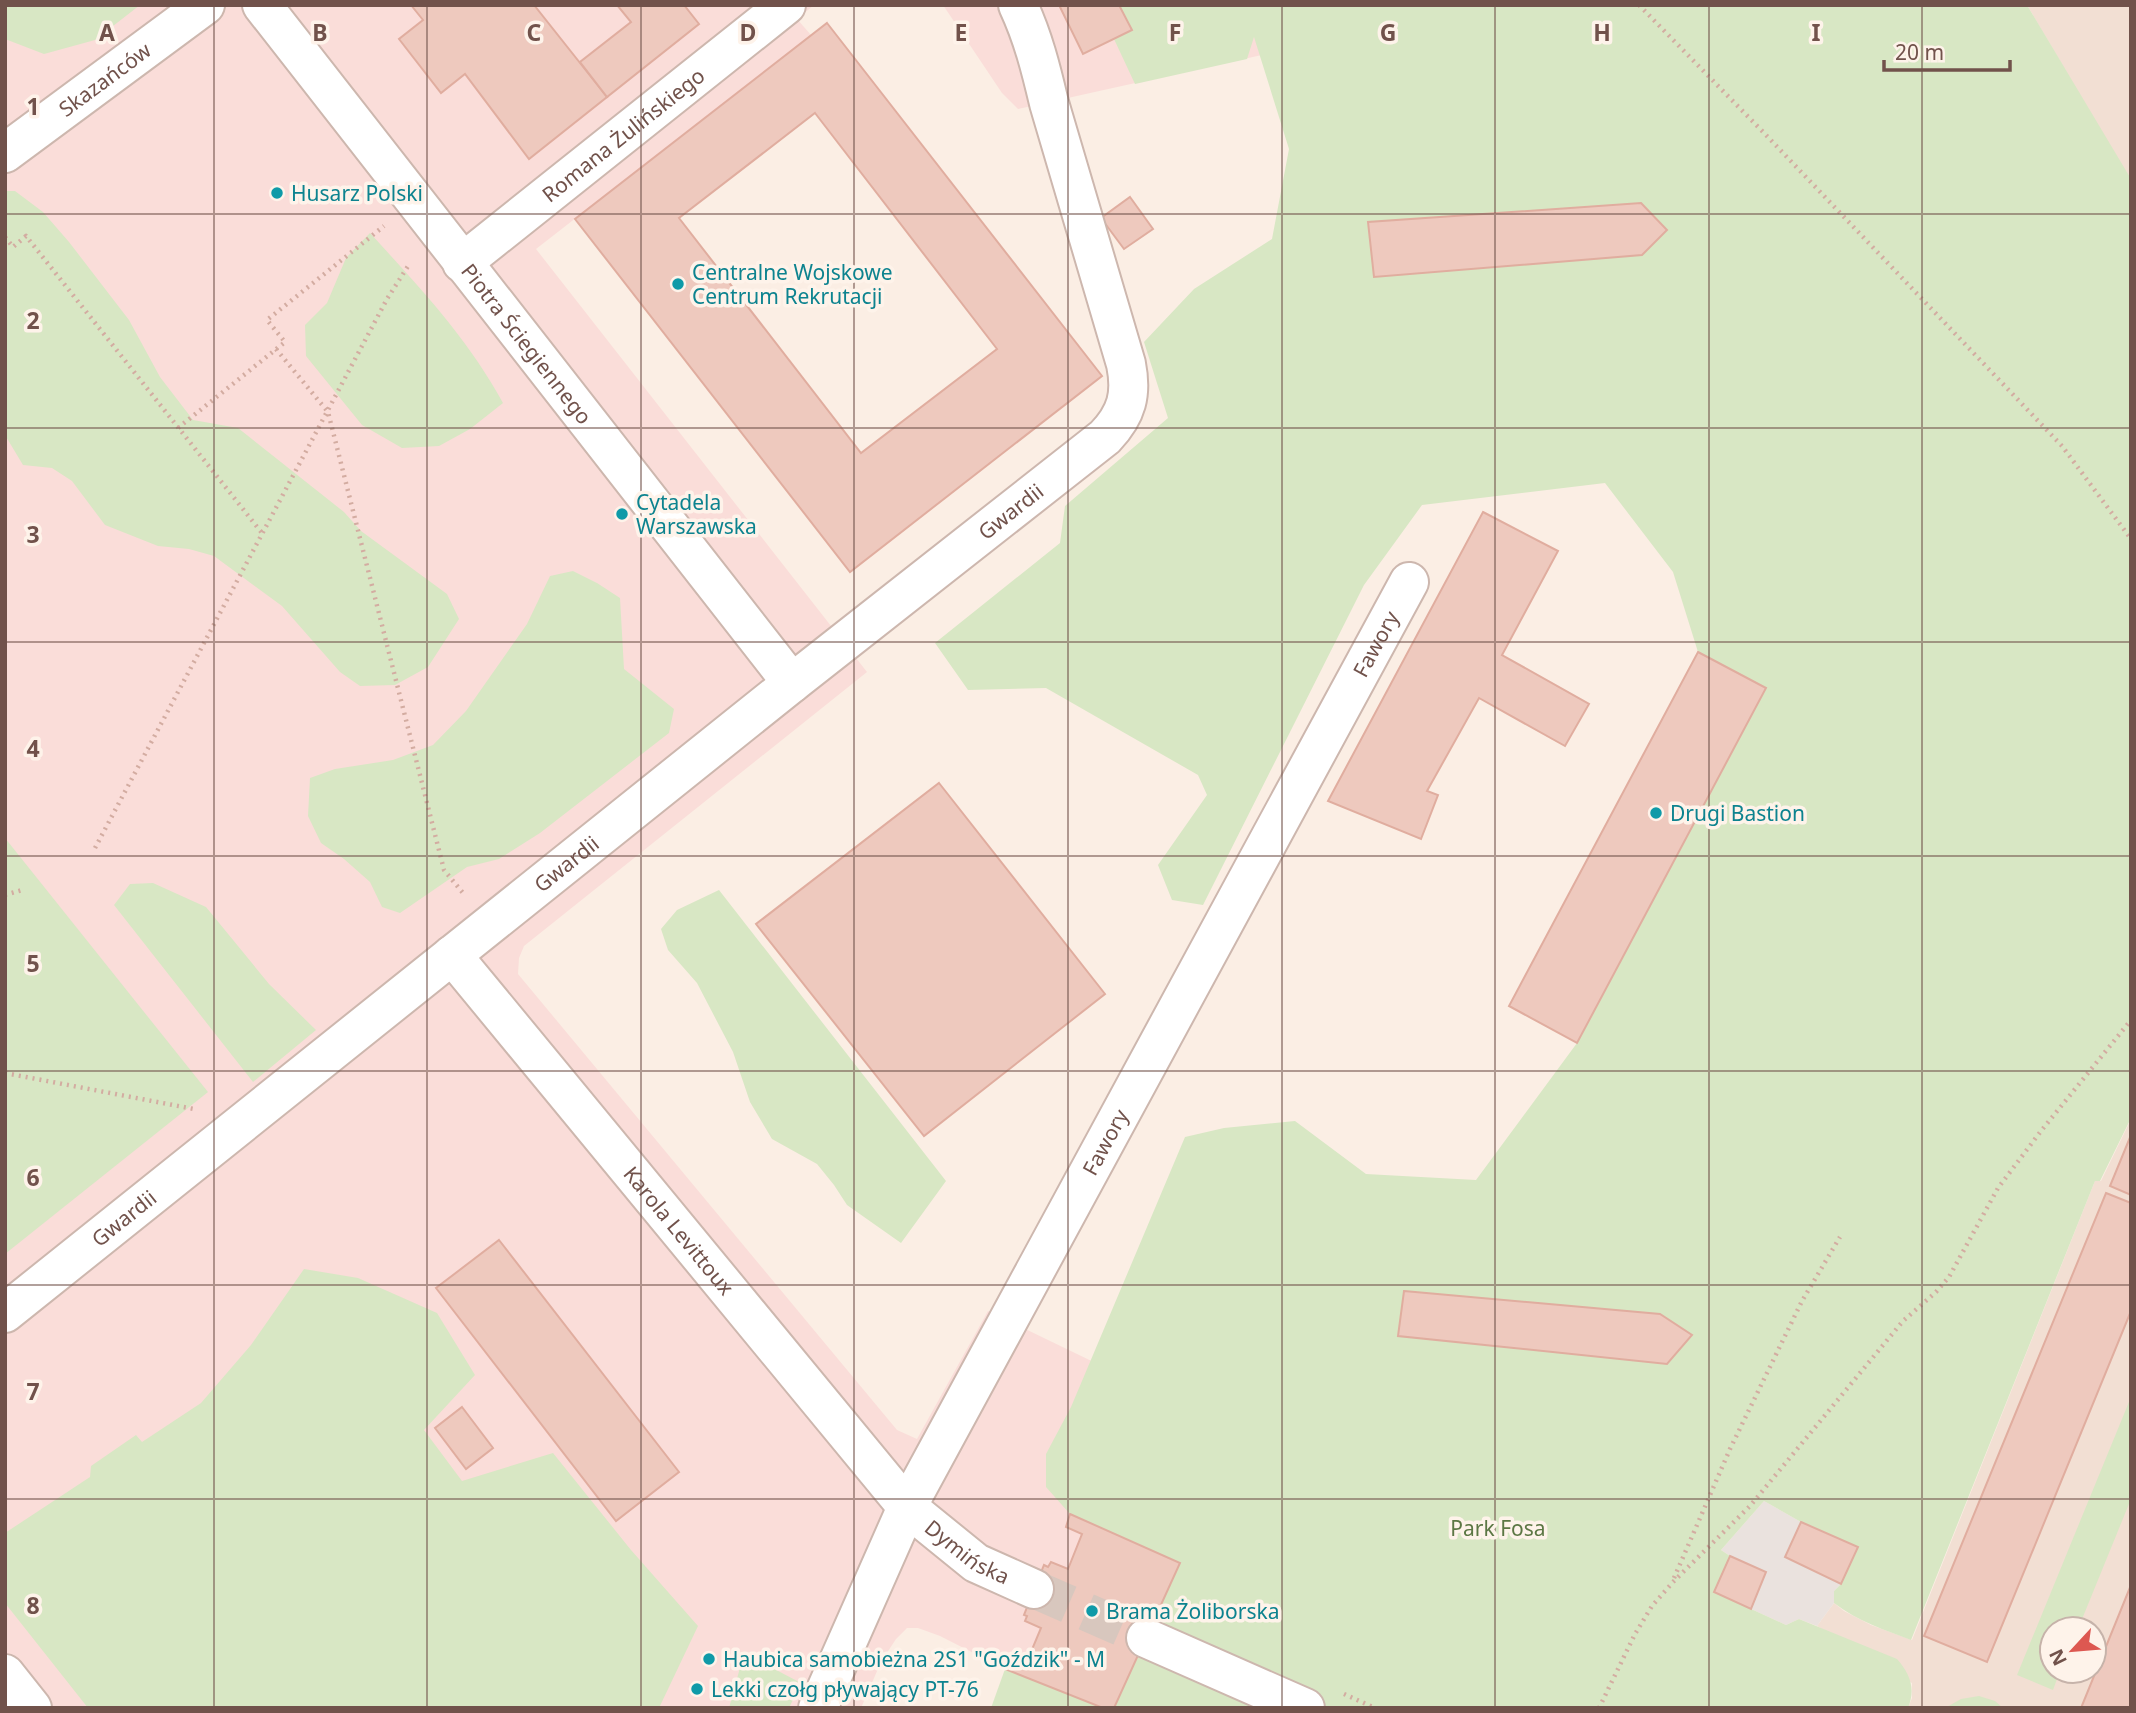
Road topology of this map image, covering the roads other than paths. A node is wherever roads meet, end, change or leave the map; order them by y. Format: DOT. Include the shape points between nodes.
graph roads {
  1 [pos="205,5"];
  2 [pos="262,5"];
  3 [pos="786,5"];
  4 [pos="1018,5"];
  5 [pos="5,153"];
  6 [pos="461,263"];
  7 [pos="1409,582"];
  8 [pos="792,683"];
  9 [pos="452,955"];
  10 [pos="5,1313"];
  11 [pos="907,1507"];
  12 [pos="1034,1588"];
  13 [pos="1146,1637"];
  14 [pos="5,1674"];
  15 [pos="32,1708"];
  16 [pos="818,1708"];
  17 [pos="1306,1708"];
  1 -- 5 [label="lane, Skazańców"];
  2 -- 6 [label="lane, Piotra Ściegiennego"];
  3 -- 6 [label="lane, Romana Żulińskiego"];
  4 -- 8 [label="lane, Gwardii" via="1030,30 1126,364 1129,381 1124,413 1105,437"];
  6 -- 8 [label="lane, Piotra Ściegiennego"];
  7 -- 11 [label="lane, Fawory"];
  8 -- 9 [label="lane, Gwardii"];
  9 -- 10 [label="lane, Gwardii"];
  9 -- 11 [label="lane, Karola Levittoux"];
  11 -- 12 [label="lane, Dymińska" via="976,1563"];
  11 -- 16 [label="lane, Fawory"];
  13 -- 17 [label="lane"];
  14 -- 15 [label="lane"];
}
